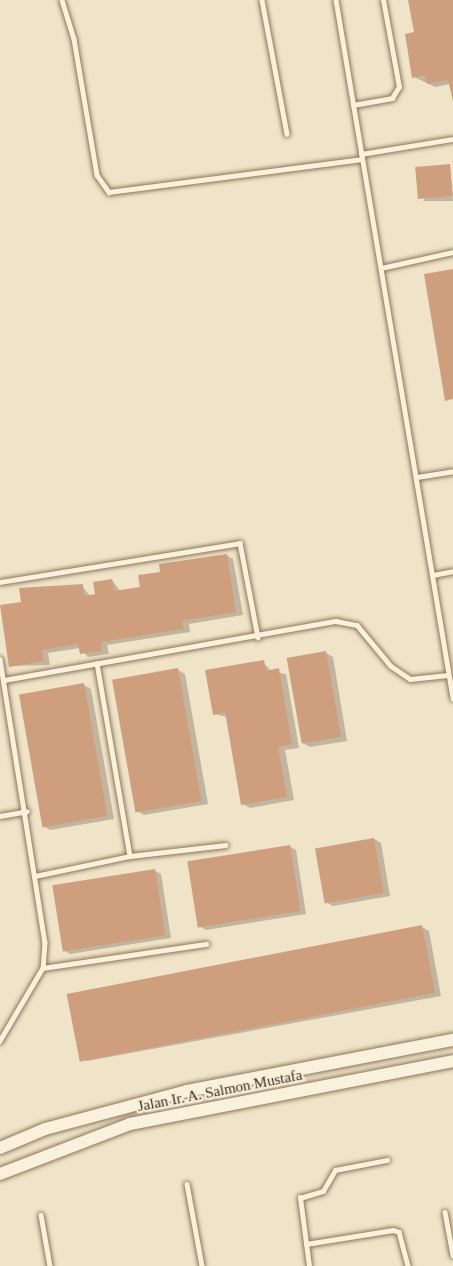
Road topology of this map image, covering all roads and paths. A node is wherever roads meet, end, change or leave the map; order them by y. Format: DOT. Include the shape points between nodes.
graph roads {
  1 [pos="62,0"];
  2 [pos="262,0"];
  3 [pos="336,0"];
  4 [pos="383,0"];
  5 [pos="353,105"];
  6 [pos="288,134"];
  7 [pos="453,139"];
  8 [pos="362,156"];
  9 [pos="453,252"];
  10 [pos="381,268"];
  11 [pos="453,471"];
  12 [pos="417,477"];
  13 [pos="453,571"];
  14 [pos="433,575"];
  15 [pos="0,582"];
  16 [pos="258,637"];
  17 [pos="0,659"];
  18 [pos="97,663"];
  19 [pos="448,675"];
  20 [pos="4,680"];
  21 [pos="453,698"];
  22 [pos="27,810"];
  23 [pos="0,816"];
  24 [pos="225,845"];
  25 [pos="130,856"];
  26 [pos="35,876"];
  27 [pos="206,944"];
  28 [pos="43,968"];
  29 [pos="453,1040"];
  30 [pos="0,1041"];
  31 [pos="453,1061"];
  32 [pos="0,1148"];
  33 [pos="387,1160"];
  34 [pos="0,1174"];
  35 [pos="187,1184"];
  36 [pos="446,1212"];
  37 [pos="41,1215"];
  38 [pos="306,1244"];
  39 [pos="453,1255"];
  40 [pos="50,1266"];
  41 [pos="202,1266"];
  42 [pos="309,1266"];
  43 [pos="408,1266"];
  1 -- 8 [label="lane" via="74,39 97,175 109,192"];
  2 -- 6 [label="lane"];
  3 -- 5 [label="lane"];
  4 -- 5 [label="lane" via="399,87 392,98"];
  5 -- 8 [label="lane"];
  7 -- 8 [label="lane"];
  8 -- 10 [label="lane"];
  9 -- 10 [label="lane"];
  10 -- 12 [label="lane"];
  11 -- 12 [label="lane"];
  12 -- 14 [label="lane"];
  13 -- 14 [label="lane"];
  14 -- 19 [label="lane"];
  15 -- 16 [label="lane" via="240,543"];
  16 -- 18 [label="lane"];
  16 -- 19 [label="lane" via="343,621 364,631 400,674 420,679"];
  17 -- 20 [label="lane"];
  18 -- 20 [label="lane"];
  18 -- 25 [label="lane"];
  19 -- 21 [label="lane"];
  20 -- 22 [label="lane"];
  22 -- 23 [label="lane"];
  22 -- 26 [label="lane"];
  24 -- 25 [label="lane"];
  25 -- 26 [label="lane"];
  26 -- 28 [label="lane"];
  27 -- 28 [label="lane"];
  28 -- 30 [label="lane"];
  29 -- 32 [label="street, Jalan Ir. A. Salmon Mustafa" via="187,1091 45,1129"];
  31 -- 34 [label="street, Jalan Ir. A. Salmon Mustafa" via="130,1124 65,1145"];
  33 -- 38 [label="lane" via="336,1170 323,1191 300,1198"];
  35 -- 41 [label="lane"];
  36 -- 39 [label="lane"];
  37 -- 40 [label="lane"];
  38 -- 42 [label="lane"];
  38 -- 43 [label="lane" via="393,1230 399,1232"];
}
